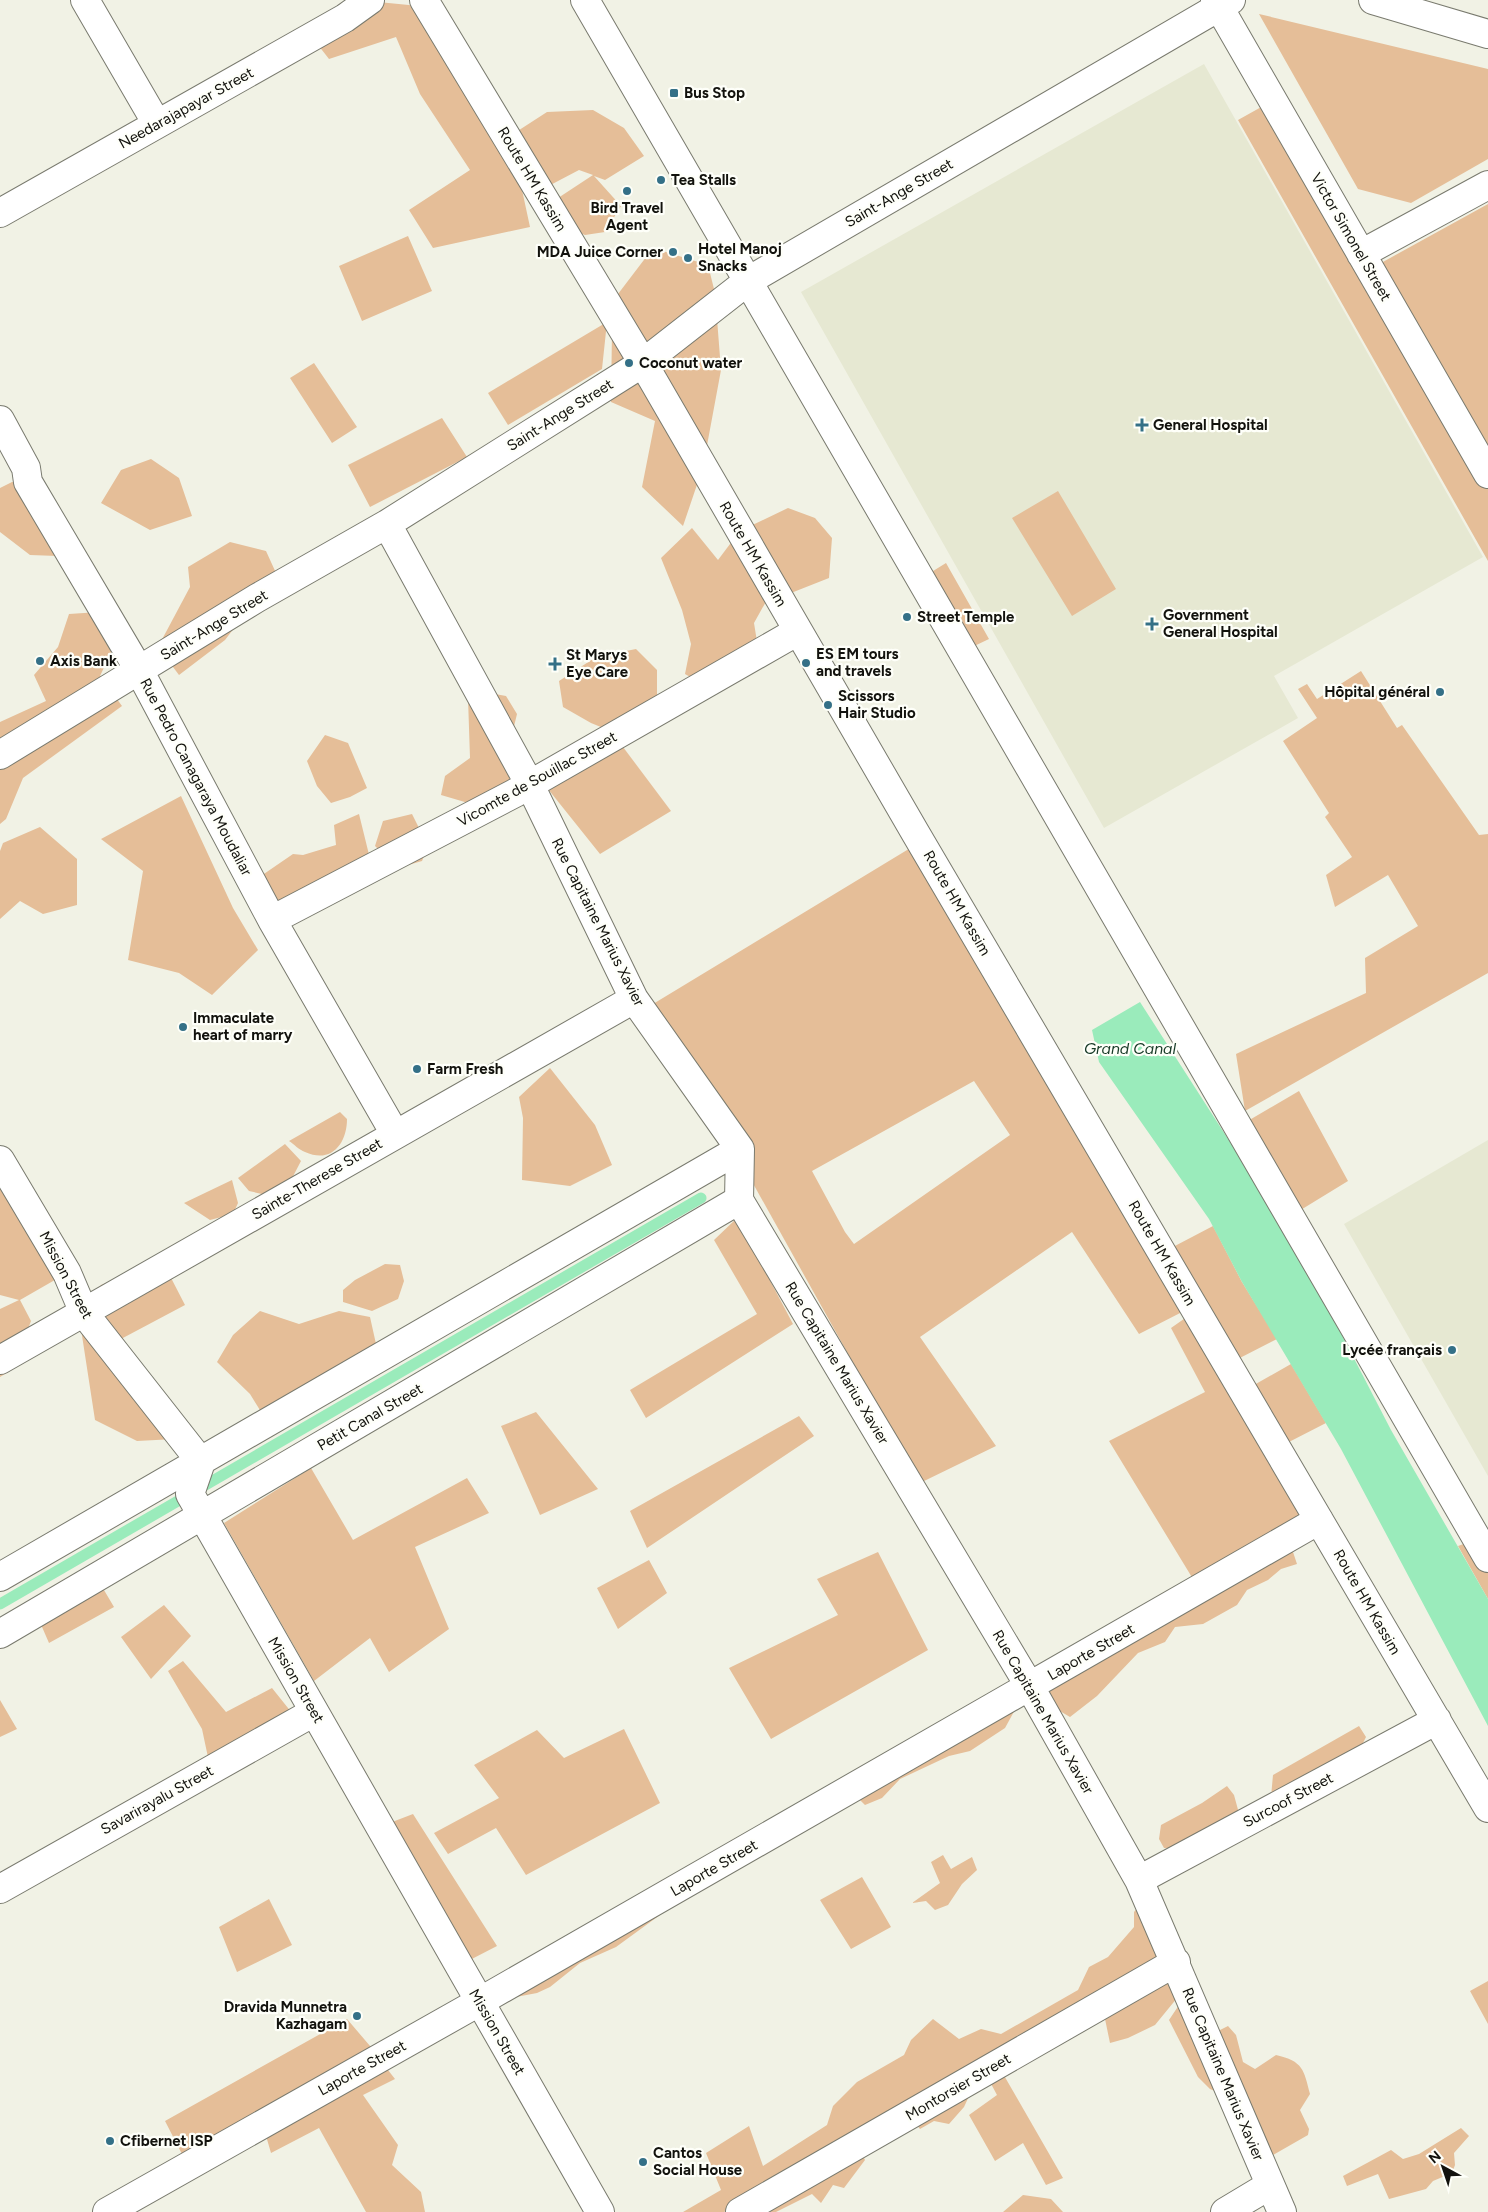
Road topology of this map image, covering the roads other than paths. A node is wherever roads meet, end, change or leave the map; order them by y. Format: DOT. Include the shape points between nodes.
graph roads {
  1 [pos="85,0"];
  2 [pos="370,0"];
  3 [pos="424,0"];
  4 [pos="585,0"];
  5 [pos="1373,0"];
  6 [pos="1222,2"];
  7 [pos="1488,34"];
  8 [pos="157,124"];
  9 [pos="1488,185"];
  10 [pos="0,213"];
  11 [pos="1361,254"];
  12 [pos="748,281"];
  13 [pos="643,363"];
  14 [pos="0,420"];
  15 [pos="1488,474"];
  16 [pos="387,524"];
  17 [pos="798,632"];
  18 [pos="139,670"];
  19 [pos="0,755"];
  20 [pos="530,784"];
  21 [pos="272,920"];
  22 [pos="634,999"];
  23 [pos="395,1134"];
  24 [pos="740,1149"];
  25 [pos="0,1160"];
  26 [pos="739,1200"];
  27 [pos="84,1313"];
  28 [pos="0,1360"];
  29 [pos="200,1462"];
  30 [pos="202,1516"];
  31 [pos="1319,1520"];
  32 [pos="1488,1558"];
  33 [pos="0,1577"];
  34 [pos="0,1634"];
  35 [pos="1030,1687"];
  36 [pos="314,1712"];
  37 [pos="1437,1720"];
  38 [pos="1488,1808"];
  39 [pos="1139,1880"];
  40 [pos="0,1889"];
  41 [pos="1176,1962"];
  42 [pos="479,2002"];
  43 [pos="1270,2185"];
  44 [pos="107,2212"];
  45 [pos="600,2212"];
  46 [pos="740,2212"];
  47 [pos="1225,2212"];
  48 [pos="1282,2212"];
  1 -- 8 [label="street"];
  2 -- 8 [label="street, Needarajapayar Street" via="345,18"];
  3 -- 13 [label="street, Route HM Kassim"];
  4 -- 12 [label="street"];
  5 -- 7 [label="street"];
  6 -- 11 [label="street, Victor Simonel Street"];
  6 -- 12 [label="street, Saint-Ange Street"];
  8 -- 10 [label="street, Needarajapayar Street"];
  9 -- 11 [label="street"];
  11 -- 15 [label="street, Victor Simonel Street"];
  12 -- 13 [label="street, Saint-Ange Street"];
  12 -- 32 [label="street"];
  13 -- 16 [label="street, Saint-Ange Street"];
  13 -- 17 [label="street, Route HM Kassim"];
  14 -- 18 [label="street, Rue Pedro Canagaraya Moudaliar" via="26,468 28,482"];
  16 -- 18 [label="street, Saint-Ange Street"];
  16 -- 20 [label="street, Rue Capitaine Marius Xavier"];
  17 -- 20 [label="street, Vicomte de Souillac Street"];
  17 -- 31 [label="street, Route HM Kassim"];
  18 -- 19 [label="street, Saint-Ange Street"];
  18 -- 21 [label="street, Rue Pedro Canagaraya Moudaliar"];
  20 -- 21 [label="street, Vicomte de Souillac Street"];
  20 -- 22 [label="street, Rue Capitaine Marius Xavier"];
  21 -- 23 [label="street, Rue Pedro Canagaraya Moudaliar"];
  22 -- 23 [label="street, Sainte-Therese Street"];
  22 -- 24 [label="street, Rue Capitaine Marius Xavier"];
  23 -- 27 [label="street, Sainte-Therese Street"];
  24 -- 26 [label="street"];
  24 -- 29 [label="street"];
  25 -- 27 [label="street, Mission Street" via="67,1272"];
  26 -- 30 [label="street, Petit Canal Street"];
  26 -- 35 [label="street, Rue Capitaine Marius Xavier"];
  27 -- 28 [label="street, Sainte-Therese Street"];
  27 -- 29 [label="street, Mission Street"];
  29 -- 30 [label="street, Mission Street" via="190,1494"];
  29 -- 33 [label="street"];
  30 -- 34 [label="street, Petit Canal Street"];
  30 -- 36 [label="street, Mission Street"];
  31 -- 35 [label="street, Laporte Street"];
  31 -- 37 [label="street, Route HM Kassim"];
  35 -- 39 [label="street, Rue Capitaine Marius Xavier"];
  35 -- 42 [label="street, Laporte Street"];
  36 -- 40 [label="street, Savarirayalu Street"];
  36 -- 42 [label="street, Mission Street"];
  37 -- 38 [label="street, Route HM Kassim"];
  37 -- 39 [label="street, Surcoof Street"];
  39 -- 41 [label="street, Rue Capitaine Marius Xavier"];
  41 -- 43 [label="street, Rue Capitaine Marius Xavier"];
  41 -- 46 [label="street, Montorsier Street"];
  42 -- 44 [label="street, Laporte Street"];
  42 -- 45 [label="street, Mission Street"];
  43 -- 47 [label="street"];
  43 -- 48 [label="street, Rue Capitaine Marius Xavier"];
}
